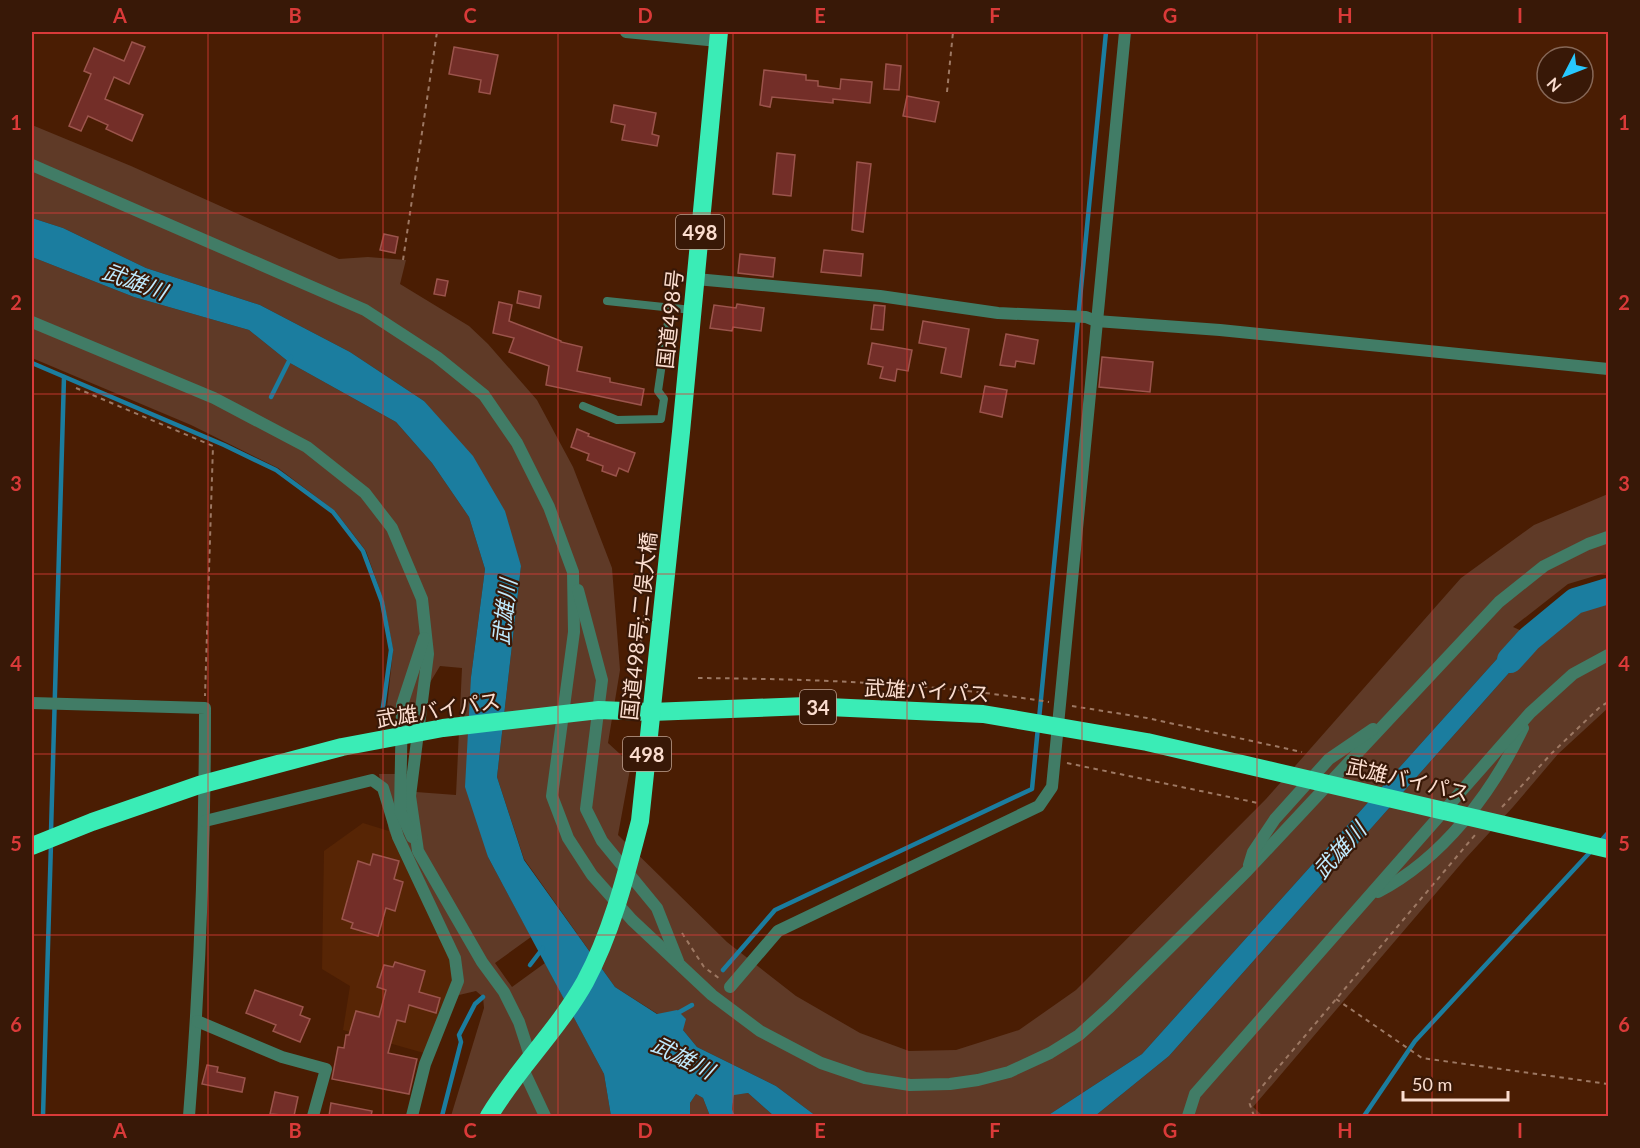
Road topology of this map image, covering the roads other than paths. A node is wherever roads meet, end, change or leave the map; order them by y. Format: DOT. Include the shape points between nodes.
graph roads {
  1 [pos="626,32"];
  2 [pos="1125,32"];
  3 [pos="718,36"];
  4 [pos="32,165"];
  5 [pos="696,279"];
  6 [pos="607,301"];
  7 [pos="670,308"];
  8 [pos="693,310"];
  9 [pos="1091,319"];
  10 [pos="32,322"];
  11 [pos="1608,369"];
  12 [pos="583,406"];
  13 [pos="681,432"];
  14 [pos="1608,537"];
  15 [pos="573,572"];
  16 [pos="426,634"];
  17 [pos="1608,655"];
  18 [pos="32,703"];
  19 [pos="651,712"];
  20 [pos="1530,713"];
  21 [pos="394,810"];
  22 [pos="205,821"];
  23 [pos="32,846"];
  24 [pos="1608,849"];
  25 [pos="418,851"];
  26 [pos="1370,895"];
  27 [pos="680,965"];
  28 [pos="730,987"];
  29 [pos="197,1021"];
  30 [pos="530,1060"];
  31 [pos="189,1116"];
  32 [pos="313,1116"];
  33 [pos="412,1116"];
  34 [pos="489,1116"];
  35 [pos="545,1116"];
  36 [pos="1188,1116"];
  1 -- 3 [label="street"];
  2 -- 9 [label="street"];
  3 -- 5 [label="highway, 国道498号 / 498"];
  4 -- 15 [label="street" via="365,310 438,357 484,395 517,443 549,507"];
  5 -- 8 [label="highway, 国道498号 / 498"];
  5 -- 9 [label="street" via="880,296 998,313"];
  6 -- 7 [label="lane"];
  7 -- 8 [label="lane"];
  7 -- 12 [label="lane" via="658,391 664,399 661,419 617,420"];
  8 -- 13 [label="highway, 国道498号 / 498"];
  9 -- 11 [label="street"];
  9 -- 28 [label="street" via="1052,788 1039,806 778,931"];
  10 -- 16 [label="street" via="214,398 307,447 364,493 392,528 422,599"];
  13 -- 19 [label="highway, 国道498号;二俣大橋 / 498"];
  14 -- 27 [label="street" via="1544,566 1499,602 1247,871 1110,1007 1079,1035 1040,1058 1009,1072 950,1084 910,1085 865,1078 821,1063 760,1031 711,995"];
  15 -- 27 [label="street" via="602,680 586,809 602,841 657,908"];
  15 -- 27 [label="street" via="574,632 552,796 568,838 592,874 632,920"];
  16 -- 21 [label="street" via="402,705"];
  16 -- 25 [label="street" via="428,654 410,796"];
  17 -- 20 [label="street" via="1573,674"];
  18 -- 22 [label="street" via="205,708"];
  19 -- 23 [label="highway, 武雄バイパス / 34" via="599,710 443,728 342,747 199,785"];
  19 -- 24 [label="highway, 武雄バイパス / 34" via="806,706 983,714 1147,742"];
  19 -- 30 [label="highway, 国道498号;二俣大橋 / 498" via="640,821 603,942 584,982"];
  20 -- 26 [label="street"];
  20 -- 26 [label="street" via="1483,797 1449,836 1401,879"];
  21 -- 22 [label="street" via="384,788 372,780"];
  21 -- 25 [label="street"];
  21 -- 33 [label="street" via="398,837 454,958 459,981 425,1064"];
  22 -- 29 [label="street"];
  25 -- 30 [label="street" via="482,962 504,992 519,1022"];
  26 -- 36 [label="street" via="1196,1094"];
  29 -- 31 [label="street"];
  29 -- 32 [label="street" via="282,1057 326,1070"];
  30 -- 34 [label="highway, 498"];
  30 -- 35 [label="street"];
}
